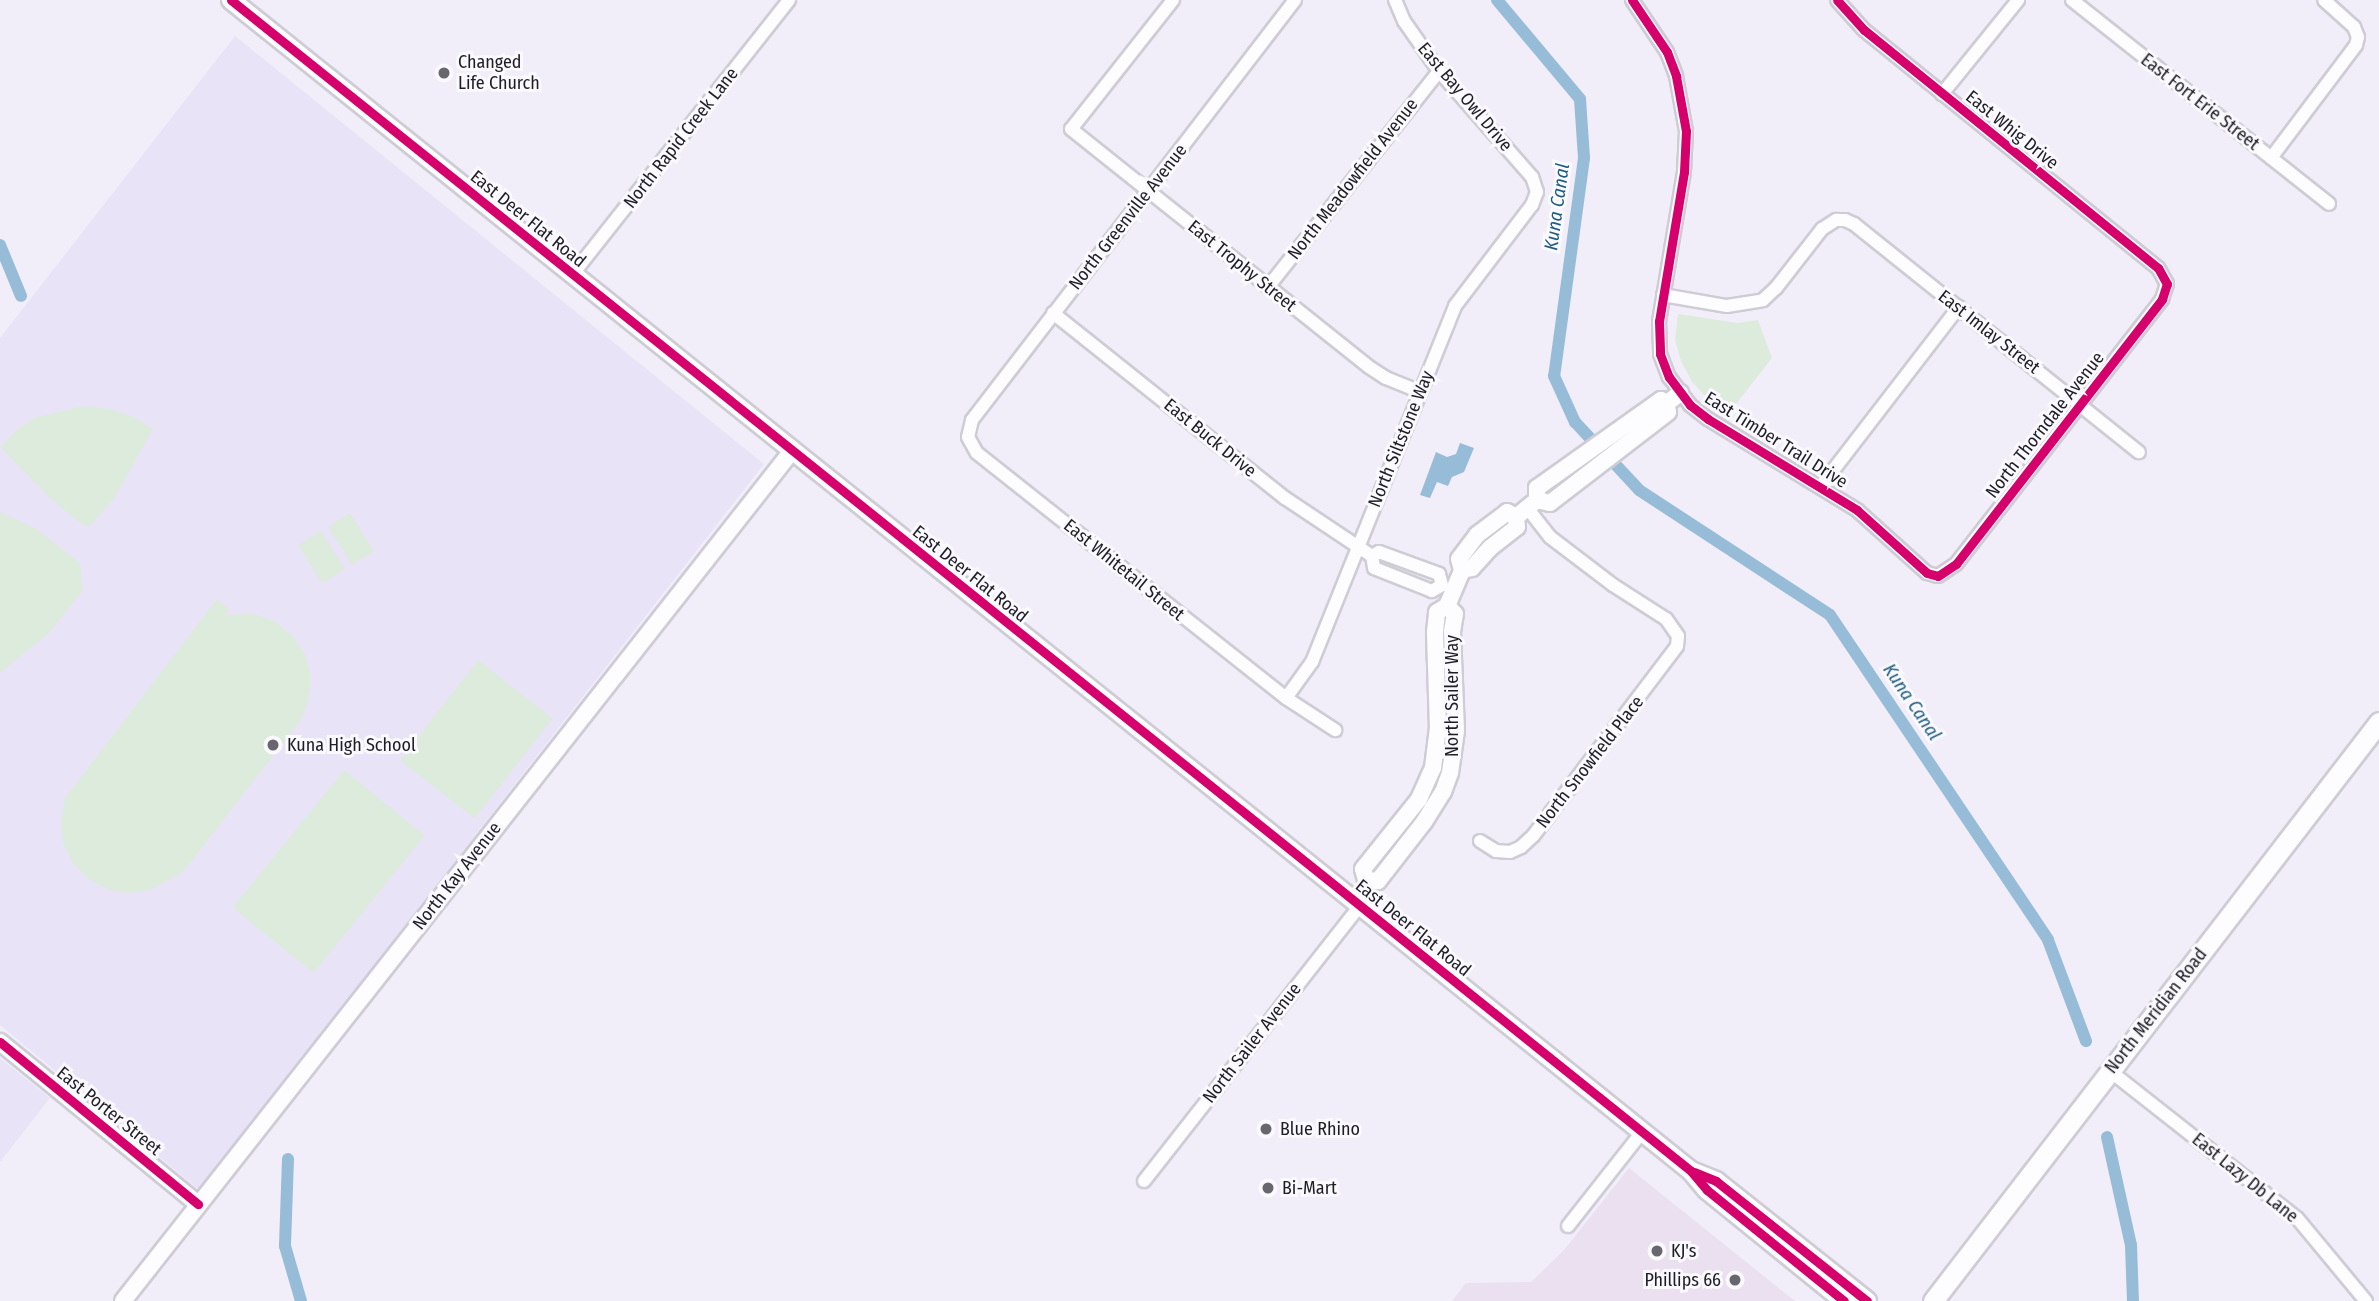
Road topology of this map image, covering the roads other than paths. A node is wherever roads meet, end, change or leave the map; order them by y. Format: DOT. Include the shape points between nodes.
graph roads {
  1 [pos="231,0"];
  2 [pos="789,0"];
  3 [pos="1173,0"];
  4 [pos="1296,0"];
  5 [pos="1395,0"];
  6 [pos="1632,0"];
  7 [pos="1837,0"];
  8 [pos="2018,0"];
  9 [pos="2072,0"];
  10 [pos="2324,0"];
  11 [pos="1439,71"];
  12 [pos="1942,94"];
  13 [pos="2271,158"];
  14 [pos="1149,190"];
  15 [pos="1537,192"];
  16 [pos="2329,204"];
  17 [pos="572,275"];
  18 [pos="2166,284"];
  19 [pos="1268,287"];
  20 [pos="1663,295"];
  21 [pos="1959,307"];
  22 [pos="1053,313"];
  23 [pos="1420,392"];
  24 [pos="1680,393"];
  25 [pos="2081,404"];
  26 [pos="968,437"];
  27 [pos="792,451"];
  28 [pos="2139,452"];
  29 [pos="1821,486"];
  30 [pos="1527,508"];
  31 [pos="1358,548"];
  32 [pos="1938,576"];
  33 [pos="1448,594"];
  34 [pos="1286,698"];
  35 [pos="2379,723"];
  36 [pos="1335,730"];
  37 [pos="1480,841"];
  38 [pos="1355,903"];
  39 [pos="0,1042"];
  40 [pos="2110,1071"];
  41 [pos="1642,1132"];
  42 [pos="1691,1171"];
  43 [pos="1144,1181"];
  44 [pos="198,1204"];
  45 [pos="1568,1226"];
  46 [pos="122,1301"];
  47 [pos="1844,1301"];
  48 [pos="1867,1301"];
  49 [pos="1933,1301"];
  50 [pos="2366,1301"];
  1 -- 17 [label="main road, East Deer Flat Road"];
  2 -- 17 [label="street, North Rapid Creek Lane"];
  3 -- 14 [label="street, East Trophy Street" via="1072,129"];
  4 -- 14 [label="street, North Greenville Avenue"];
  5 -- 11 [label="street, East Bay Owl Drive"];
  6 -- 20 [label="street, East Timber Trail Drive" via="1667,52 1684,108 1684,172"];
  7 -- 12 [label="street, East Whig Drive" via="1864,30"];
  8 -- 12 [label="street"];
  9 -- 13 [label="street, East Fort Erie Street"];
  10 -- 13 [label="street" via="2348,20 2358,37 2352,53"];
  11 -- 15 [label="street, East Bay Owl Drive" via="1532,177"];
  11 -- 19 [label="street, North Meadowfield Avenue"];
  12 -- 18 [label="street, East Whig Drive" via="2158,268"];
  13 -- 16 [label="street, East Fort Erie Street"];
  14 -- 19 [label="street, East Trophy Street"];
  14 -- 22 [label="street, North Greenville Avenue"];
  15 -- 23 [label="street, North Siltstone Way" via="1532,205 1455,306"];
  17 -- 27 [label="main road, East Deer Flat Road"];
  18 -- 25 [label="street, North Thorndale Avenue" via="2162,299"];
  19 -- 23 [label="street, East Trophy Street" via="1377,373"];
  20 -- 21 [label="street, East Imlay Street" via="1727,306 1763,300 1822,229 1836,220 1854,224"];
  20 -- 24 [label="street, East Timber Trail Drive" via="1658,321 1660,354"];
  21 -- 25 [label="street, East Imlay Street"];
  21 -- 29 [label="street"];
  22 -- 26 [label="street, North Greenville Avenue" via="972,420"];
  22 -- 31 [label="street, East Buck Drive" via="1285,498"];
  23 -- 31 [label="street, North Siltstone Way"];
  24 -- 29 [label="street, East Timber Trail Drive" via="1708,419"];
  24 -- 30 [label="street" via="1666,404 1668,412 1550,503"];
  25 -- 28 [label="street, East Imlay Street"];
  25 -- 32 [label="street, North Thorndale Avenue" via="1956,564"];
  26 -- 34 [label="street, East Whitetail Street" via="977,453"];
  27 -- 38 [label="main road, East Deer Flat Road"];
  27 -- 44 [label="street, North Kay Avenue"];
  29 -- 32 [label="street, East Timber Trail Drive" via="1883,531 1927,573"];
  30 -- 33 [label="street" via="1517,527 1472,568 1462,570"];
  30 -- 37 [label="street, North Snowfield Place" via="1550,537 1667,619 1678,636 1674,654 1533,836 1510,852 1496,851"];
  31 -- 33 [label="street, East Buck Drive" via="1439,574"];
  31 -- 34 [label="street, North Siltstone Way" via="1312,662"];
  33 -- 38 [label="street, North Sailer Way" via="1455,614 1456,731 1450,773 1424,822 1378,880 1366,880"];
  34 -- 36 [label="street, East Whitetail Street"];
  35 -- 40 [label="main road, North Meridian Road"];
  38 -- 41 [label="main road, East Deer Flat Road"];
  38 -- 43 [label="street, North Sailer Avenue"];
  39 -- 44 [label="street, East Porter Street"];
  40 -- 49 [label="main road, North Meridian Road"];
  40 -- 50 [label="street, East Lazy Db Lane" via="2297,1217"];
  41 -- 42 [label="main road, East Deer Flat Road"];
  41 -- 45 [label="street"];
  42 -- 47 [label="main road, East Deer Flat Road" via="1707,1190"];
  42 -- 48 [label="main road, East Deer Flat Road" via="1716,1181"];
  44 -- 46 [label="street, North Kay Avenue"];
}
